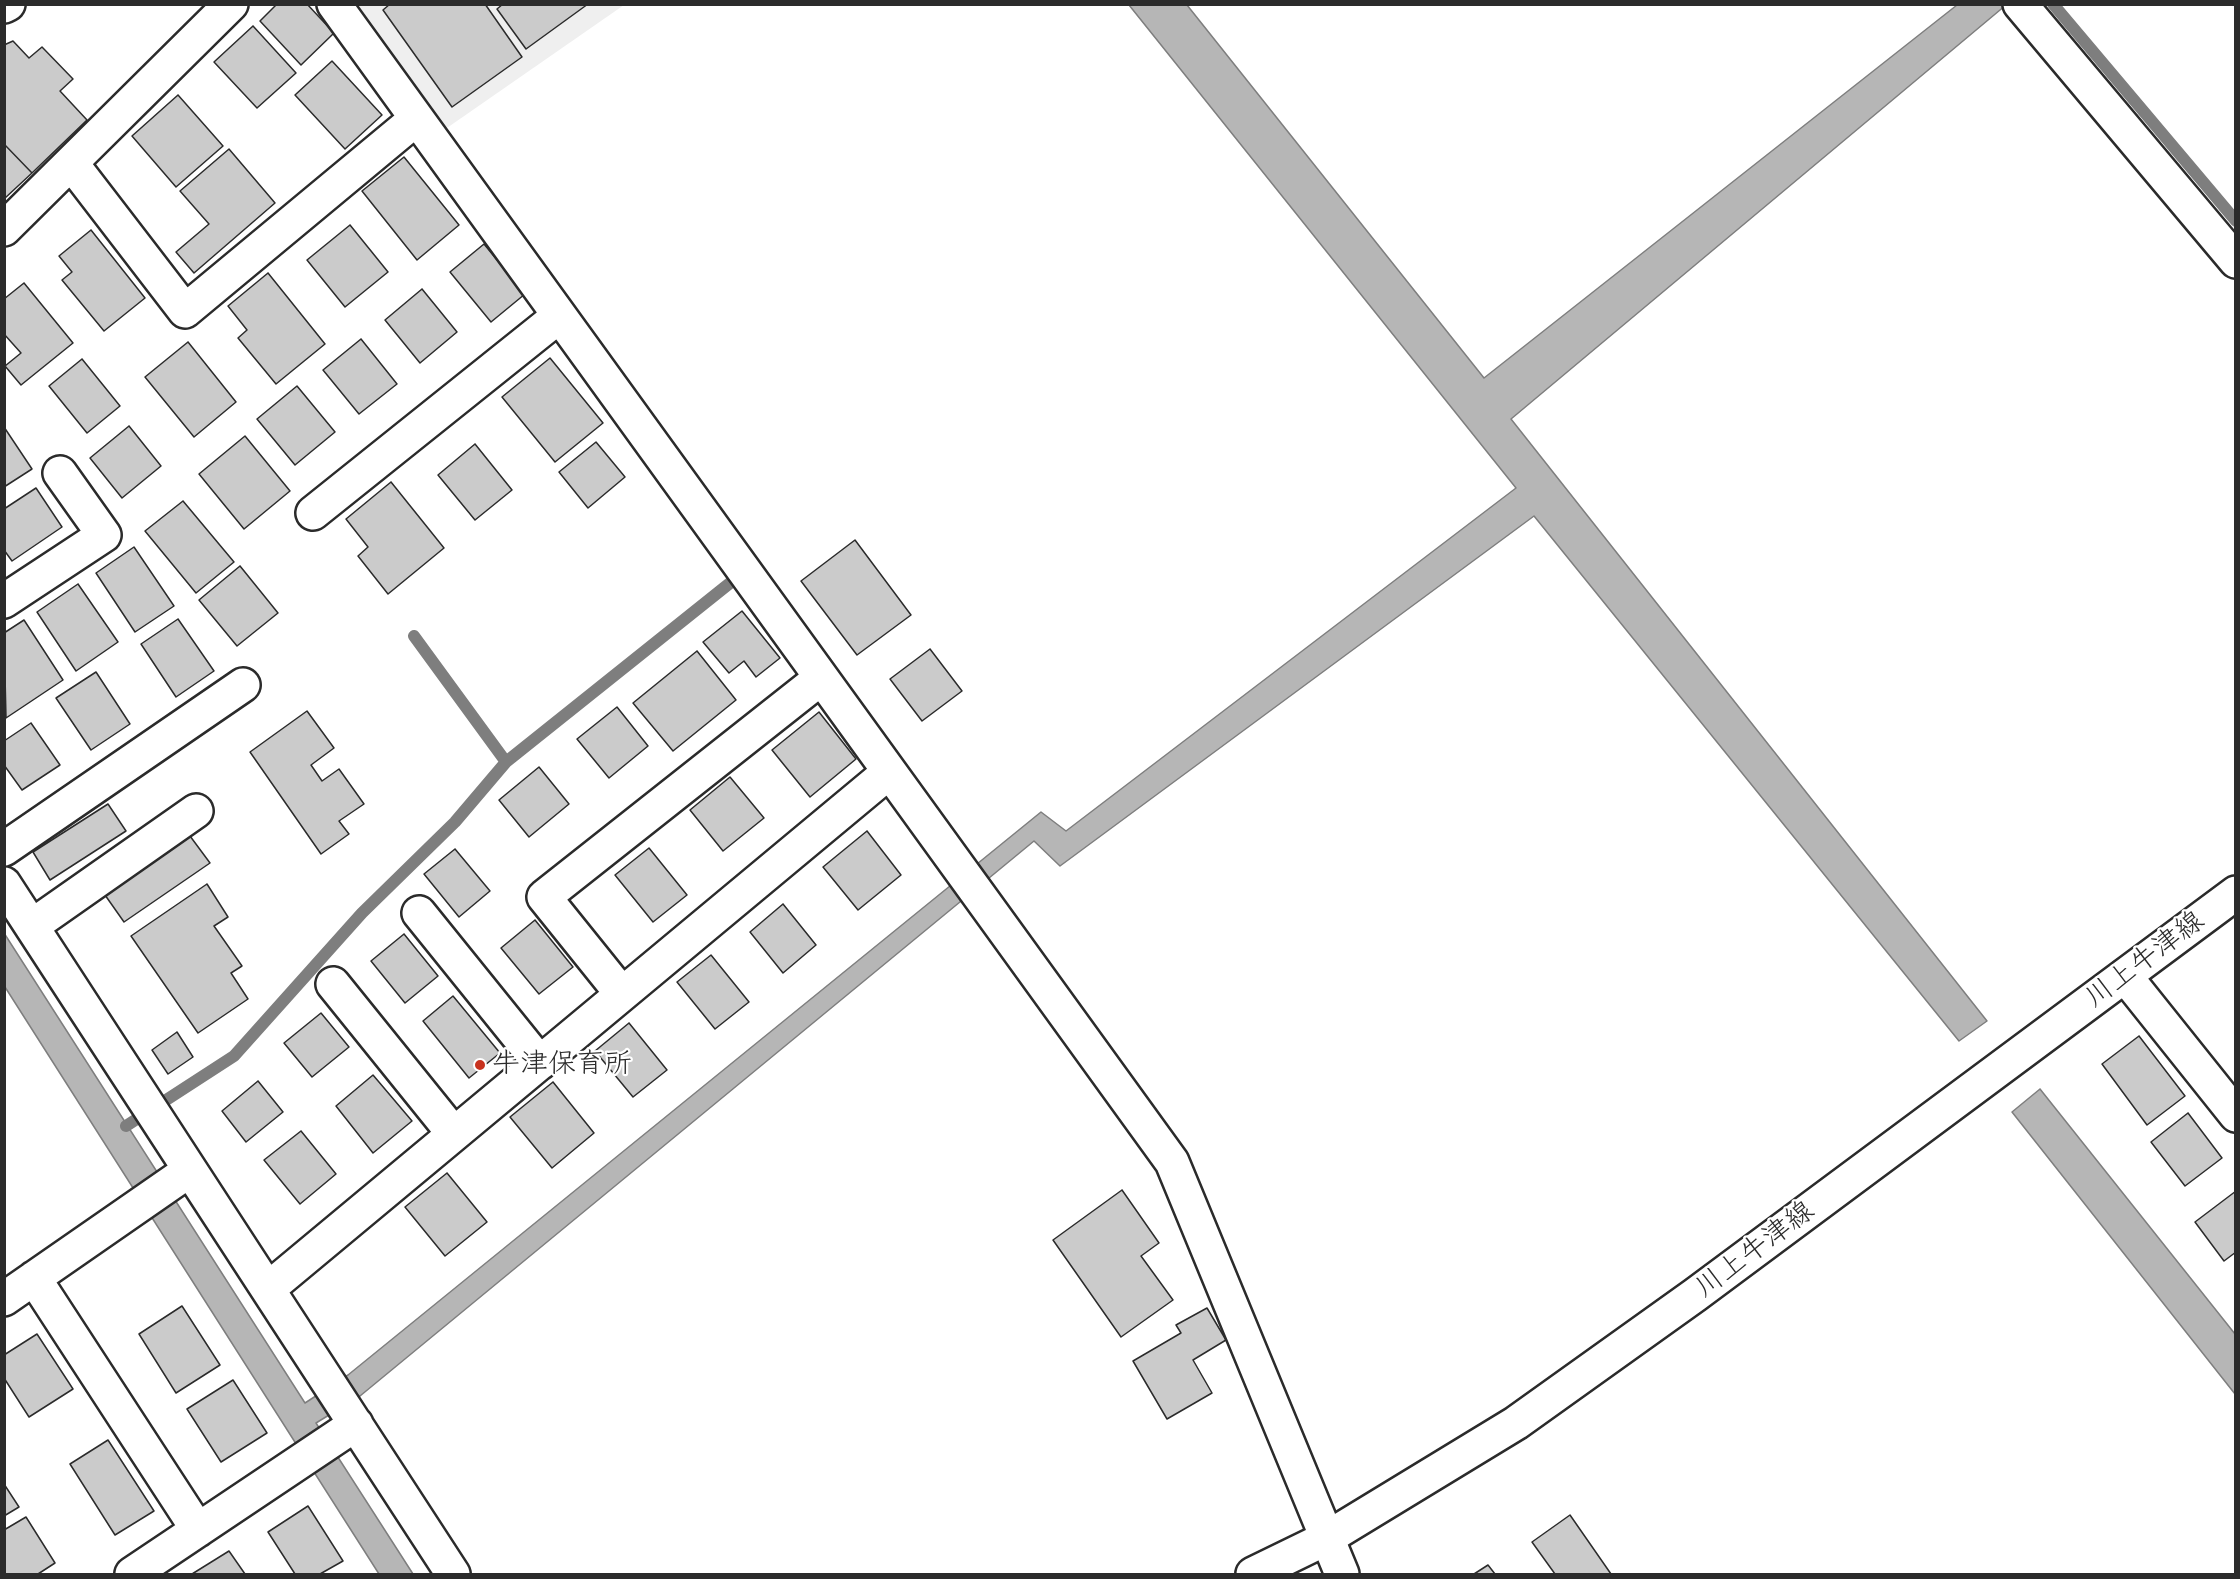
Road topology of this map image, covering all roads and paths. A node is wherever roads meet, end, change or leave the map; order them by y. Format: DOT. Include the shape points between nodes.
graph roads {
  1 [pos="231,4"];
  2 [pos="333,4"];
  3 [pos="2021,5"];
  4 [pos="416,119"];
  5 [pos="72,164"];
  6 [pos="4,229"];
  7 [pos="2235,261"];
  8 [pos="559,315"];
  9 [pos="60,473"];
  10 [pos="313,513"];
  11 [pos="4,601"];
  12 [pos="821,678"];
  13 [pos="243,685"];
  14 [pos="890,772"];
  15 [pos="196,811"];
  16 [pos="4,849"];
  17 [pos="4,884"];
  18 [pos="2235,893"];
  19 [pos="419,913"];
  20 [pos="32,926"];
  21 [pos="2126,976"];
  22 [pos="333,984"];
  23 [pos="622,994"];
  24 [pos="540,1063"];
  25 [pos="2235,1115"];
  26 [pos="454,1134"];
  27 [pos="190,1170"];
  28 [pos="34,1278"];
  29 [pos="268,1289"];
  30 [pos="4,1299"];
  31 [pos="356,1424"];
  32 [pos="198,1530"];
  33 [pos="1327,1538"];
  34 [pos="132,1575"];
  35 [pos="453,1575"];
  36 [pos="1253,1575"];
  37 [pos="1342,1575"];
  1 -- 5 [label="street"];
  2 -- 4 [label="street"];
  3 -- 7 [label="street"];
  4 -- 5 [label="street" via="184,311"];
  4 -- 8 [label="street"];
  5 -- 6 [label="street"];
  8 -- 10 [label="street"];
  8 -- 12 [label="street"];
  9 -- 11 [label="street" via="104,535"];
  12 -- 14 [label="street"];
  12 -- 23 [label="street" via="544,897"];
  13 -- 16 [label="street"];
  14 -- 23 [label="street"];
  14 -- 33 [label="street" via="1172,1162"];
  15 -- 20 [label="street"];
  17 -- 20 [label="street"];
  18 -- 21 [label="street, 川上牛津線"];
  19 -- 24 [label="street"];
  20 -- 27 [label="street"];
  21 -- 25 [label="street"];
  21 -- 33 [label="street, 川上牛津線" via="1525,1416"];
  22 -- 26 [label="street"];
  23 -- 24 [label="street"];
  24 -- 26 [label="street"];
  26 -- 29 [label="street"];
  27 -- 28 [label="street"];
  27 -- 29 [label="street"];
  28 -- 30 [label="street"];
  28 -- 32 [label="street"];
  29 -- 31 [label="street"];
  31 -- 32 [label="street"];
  31 -- 35 [label="street"];
  32 -- 34 [label="street"];
  33 -- 36 [label="street, 川上牛津線"];
  33 -- 37 [label="street"];
}
